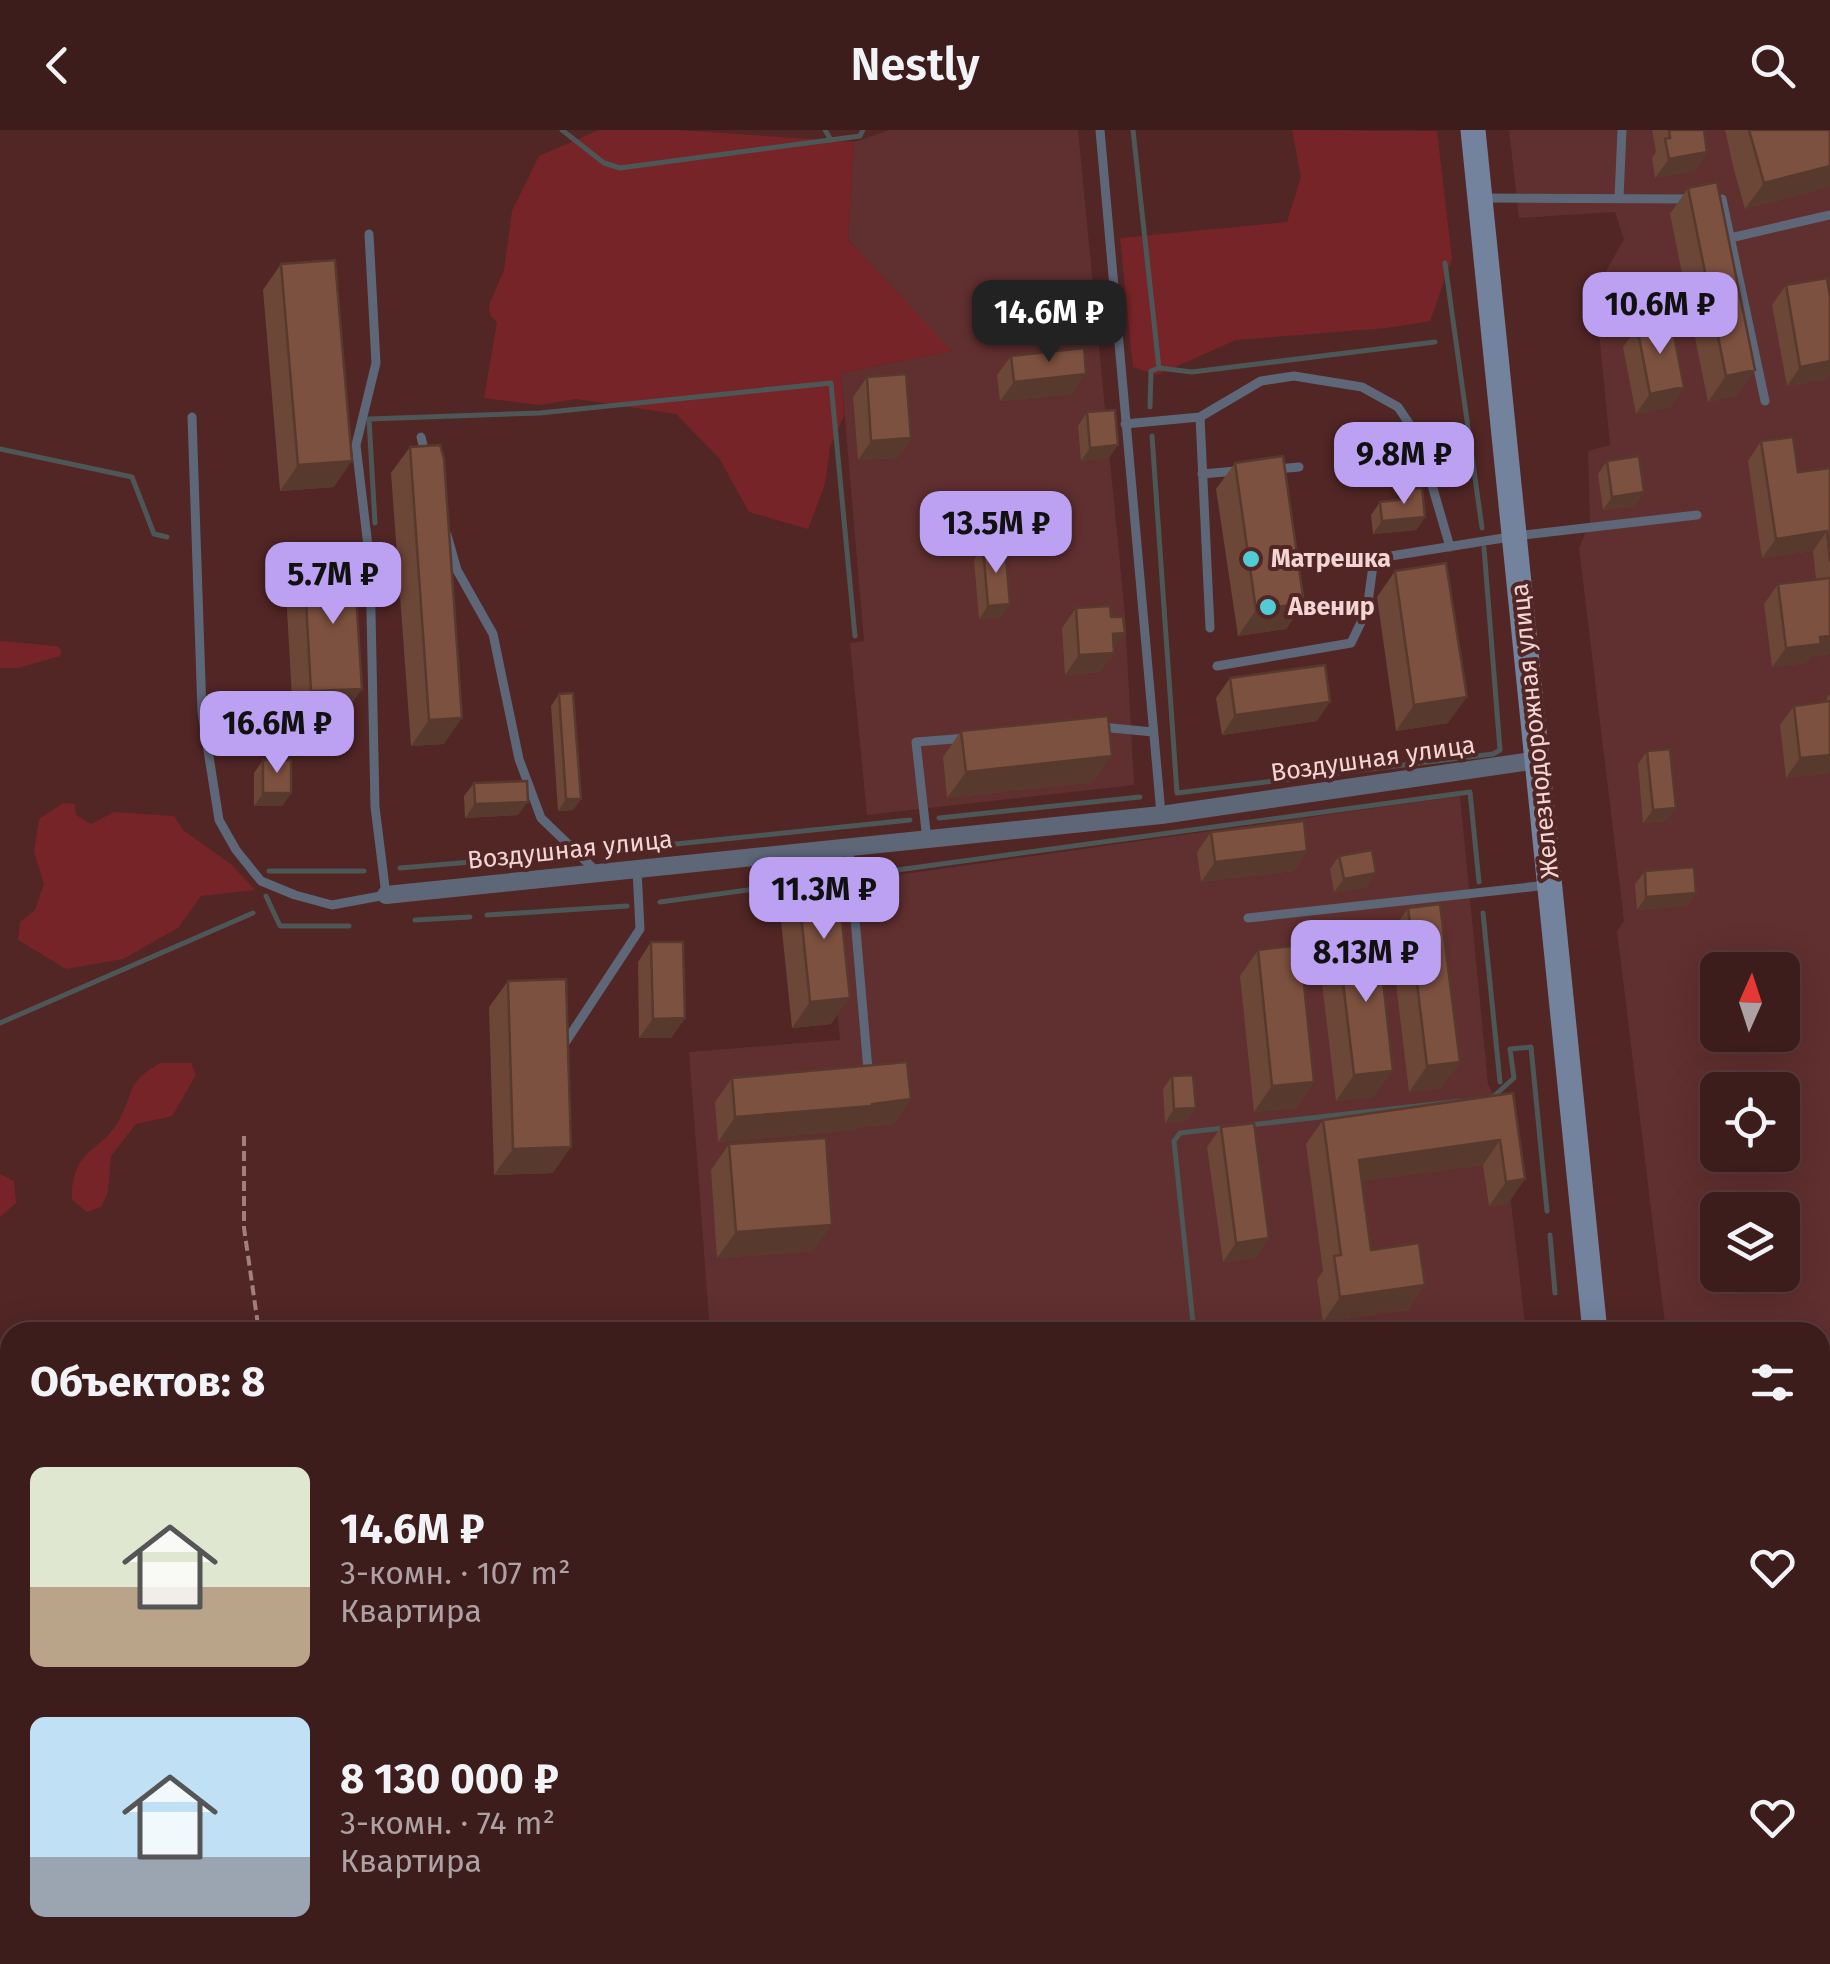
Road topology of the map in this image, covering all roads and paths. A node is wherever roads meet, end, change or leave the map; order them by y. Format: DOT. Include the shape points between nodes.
graph roads {
  1 [pos="1100,130"];
  2 [pos="1473,130"];
  3 [pos="1622,130"];
  4 [pos="1480,198"];
  5 [pos="1618,198"];
  6 [pos="1830,214"];
  7 [pos="369,234"];
  8 [pos="1730,238"];
  9 [pos="1765,402"];
  10 [pos="1200,416"];
  11 [pos="192,417"];
  12 [pos="1125,424"];
  13 [pos="421,437"];
  14 [pos="1299,467"];
  15 [pos="1260,470"];
  16 [pos="1241,471"];
  17 [pos="1202,474"];
  18 [pos="431,475"];
  19 [pos="1697,515"];
  20 [pos="447,532"];
  21 [pos="1516,536"];
  22 [pos="1450,546"];
  23 [pos="1374,558"];
  24 [pos="1347,563"];
  25 [pos="1210,628"];
  26 [pos="1216,666"];
  27 [pos="1097,726"];
  28 [pos="1154,732"];
  29 [pos="970,738"];
  30 [pos="1538,760"];
  31 [pos="1161,816"];
  32 [pos="927,841"];
  33 [pos="850,849"];
  34 [pos="637,867"];
  35 [pos="596,872"];
  36 [pos="1550,885"];
  37 [pos="386,895"];
  38 [pos="1248,918"];
  39 [pos="559,1051"];
  40 [pos="848,1071"];
  41 [pos="244,1136"];
  42 [pos="258,1322"];
  43 [pos="1594,1322"];
  1 -- 12 [label="lane"];
  2 -- 4 [label="main road, Железнодорожная улица"];
  3 -- 5 [label="lane"];
  4 -- 5 [label="lane"];
  4 -- 21 [label="main road, Железнодорожная улица"];
  5 -- 8 [label="lane" via="1722,199"];
  6 -- 8 [label="lane"];
  7 -- 37 [label="lane" via="376,364 356,445 370,563 375,807"];
  8 -- 9 [label="lane"];
  10 -- 12 [label="lane"];
  10 -- 17 [label="lane"];
  10 -- 22 [label="lane" via="1261,381 1294,376 1362,387 1398,407 1418,436"];
  11 -- 37 [label="lane" via="202,712 219,820 261,881 332,905"];
  12 -- 28 [label="lane"];
  13 -- 18 [label="lane"];
  14 -- 15 [label="lane"];
  16 -- 17 [label="lane"];
  17 -- 25 [label="lane"];
  19 -- 21 [label="lane"];
  20 -- 35 [label="lane" via="457,570 493,634 520,759 541,818"];
  21 -- 22 [label="lane"];
  21 -- 30 [label="main road, Железнодорожная улица"];
  22 -- 23 [label="lane"];
  23 -- 24 [label="lane"];
  23 -- 26 [label="lane" via="1367,610 1351,643"];
  27 -- 28 [label="lane"];
  28 -- 31 [label="lane"];
  29 -- 32 [label="lane" via="916,742"];
  30 -- 31 [label="street, Воздушная улица"];
  30 -- 36 [label="main road, Железнодорожная улица"];
  31 -- 32 [label="street, Воздушная улица"];
  32 -- 33 [label="street, Воздушная улица"];
  33 -- 34 [label="street, Воздушная улица"];
  33 -- 40 [label="lane" via="868,1070"];
  34 -- 35 [label="street, Воздушная улица"];
  34 -- 39 [label="lane" via="640,929"];
  35 -- 37 [label="street, Воздушная улица"];
  36 -- 38 [label="lane"];
  36 -- 43 [label="main road, Железнодорожная улица"];
  41 -- 42 [label="path" via="244,1228"];
}
